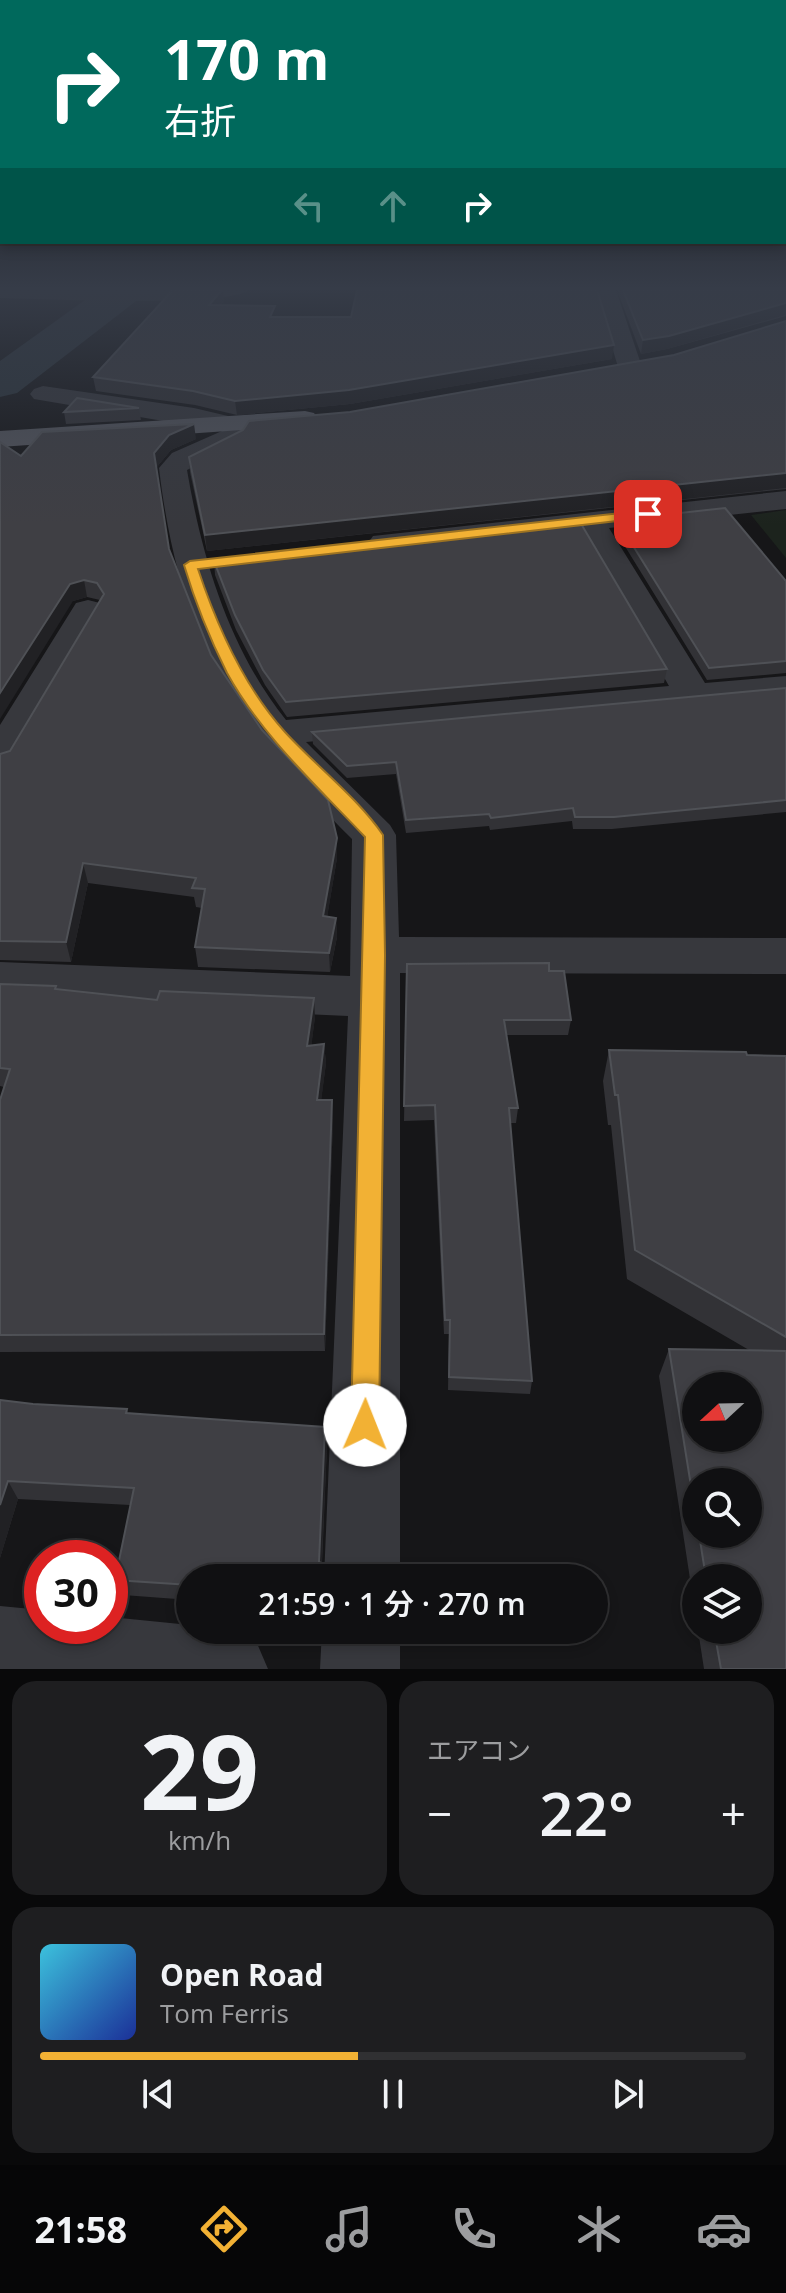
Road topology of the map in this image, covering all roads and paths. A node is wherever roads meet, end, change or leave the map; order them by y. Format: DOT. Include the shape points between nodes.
graph roads {
  1 [pos="625,368"];
  2 [pos="600,372"];
  3 [pos="43,394"];
  4 [pos="335,416"];
  5 [pos="236,426"];
  6 [pos="0,439"];
  7 [pos="786,500"];
  8 [pos="589,520"];
  9 [pos="359,546"];
  10 [pos="88,610"];
  11 [pos="786,687"];
  12 [pos="693,695"];
  13 [pos="277,733"];
  14 [pos="0,758"];
  15 [pos="786,956"];
  16 [pos="374,976"];
  17 [pos="0,981"];
  18 [pos="362,1564"];
  19 [pos="361,1644"];
  20 [pos="0,1645"];
  21 [pos="228,1669"];
  22 [pos="360,1669"];
  1 -- 2 [label="main road"];
  3 -- 5 [label="street"];
  4 -- 5 [label="main road"];
  5 -- 6 [label="main road"];
  5 -- 13 [label="street" via="233,436 173,468 206,564 200,595 236,674"];
  7 -- 8 [label="street"];
  8 -- 9 [label="street"];
  8 -- 12 [label="street"];
  10 -- 14 [label="street"];
  11 -- 12 [label="street"];
  12 -- 13 [label="street"];
  13 -- 16 [label="street" via="374,835"];
  15 -- 16 [label="street"];
  16 -- 17 [label="street"];
  16 -- 18 [label="street"];
  19 -- 22 [label="street"];
  20 -- 21 [label="street"];
}
